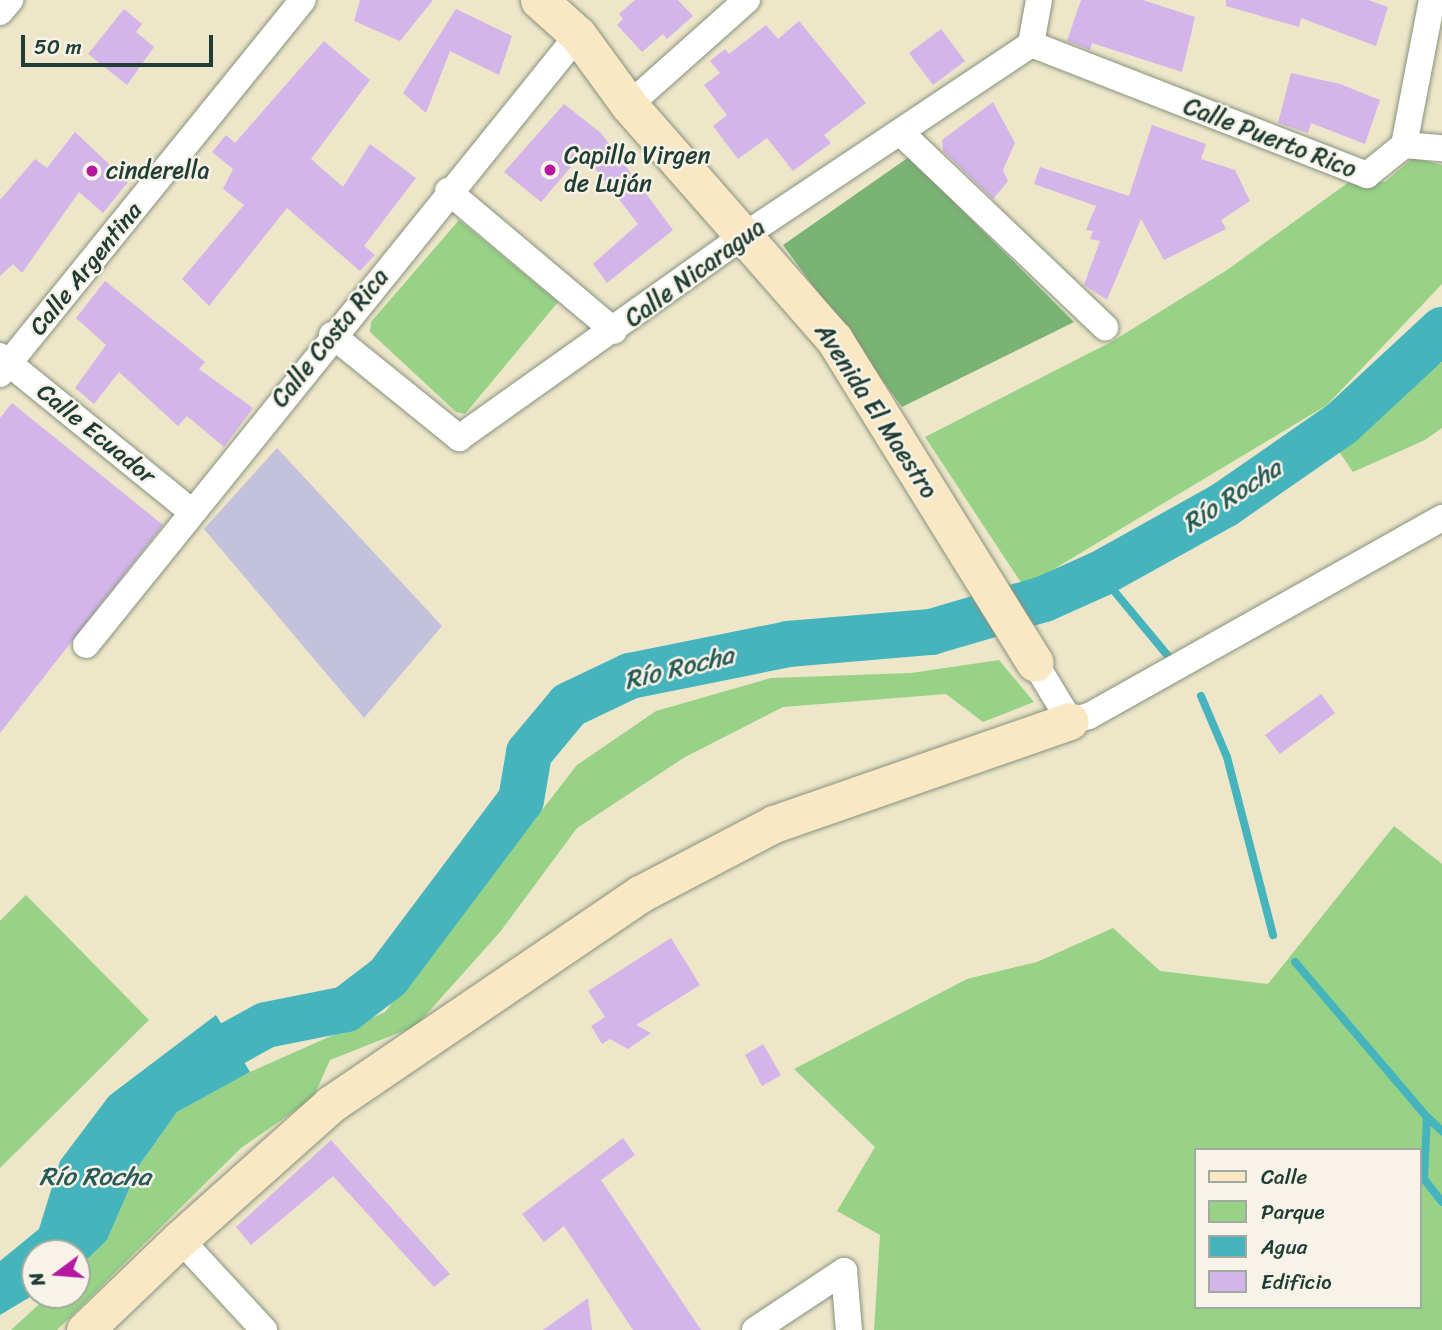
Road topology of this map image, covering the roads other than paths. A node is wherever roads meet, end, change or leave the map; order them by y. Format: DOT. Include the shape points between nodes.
graph roads {
  1 [pos="10,0"];
  2 [pos="303,0"];
  3 [pos="538,0"];
  4 [pos="747,0"];
  5 [pos="1039,0"];
  6 [pos="1432,0"];
  7 [pos="0,12"];
  8 [pos="578,35"];
  9 [pos="1031,44"];
  10 [pos="629,105"];
  11 [pos="901,133"];
  12 [pos="1404,145"];
  13 [pos="1442,148"];
  14 [pos="448,191"];
  15 [pos="742,237"];
  16 [pos="1105,327"];
  17 [pos="614,331"];
  18 [pos="332,335"];
  19 [pos="3,365"];
  20 [pos="191,512"];
  21 [pos="1442,517"];
  22 [pos="86,645"];
  23 [pos="1035,663"];
  24 [pos="1070,721"];
  25 [pos="180,1238"];
  26 [pos="85,1330"];
  27 [pos="264,1330"];
  28 [pos="755,1330"];
  29 [pos="849,1330"];
  1 -- 7 [label="street"];
  2 -- 19 [label="street, Calle Argentina"];
  3 -- 8 [label="street, Avenida El Maestro"];
  4 -- 10 [label="street"];
  5 -- 9 [label="street"];
  6 -- 12 [label="street"];
  8 -- 10 [label="street, Avenida El Maestro"];
  8 -- 14 [label="street, Calle Costa Rica"];
  9 -- 11 [label="street, Calle Nicaragua"];
  9 -- 12 [label="street, Calle Puerto Rico" via="1367,175"];
  10 -- 15 [label="street, Avenida El Maestro"];
  11 -- 15 [label="street, Calle Nicaragua"];
  11 -- 16 [label="street"];
  12 -- 13 [label="street"];
  14 -- 17 [label="street"];
  14 -- 18 [label="street, Calle Costa Rica"];
  15 -- 17 [label="street, Calle Nicaragua"];
  15 -- 23 [label="street, Avenida El Maestro" via="834,339"];
  17 -- 18 [label="street, Calle Nicaragua" via="459,438"];
  18 -- 20 [label="street, Calle Costa Rica"];
  19 -- 20 [label="street, Calle Ecuador"];
  20 -- 22 [label="street, Calle Costa Rica"];
  21 -- 24 [label="street" via="1191,662 1089,716"];
  23 -- 24 [label="street, Avenida El Maestro"];
  24 -- 25 [label="street" via="774,824 640,894 331,1104"];
  25 -- 26 [label="street"];
  25 -- 27 [label="street"];
  28 -- 29 [label="street" via="844,1271"];
}
